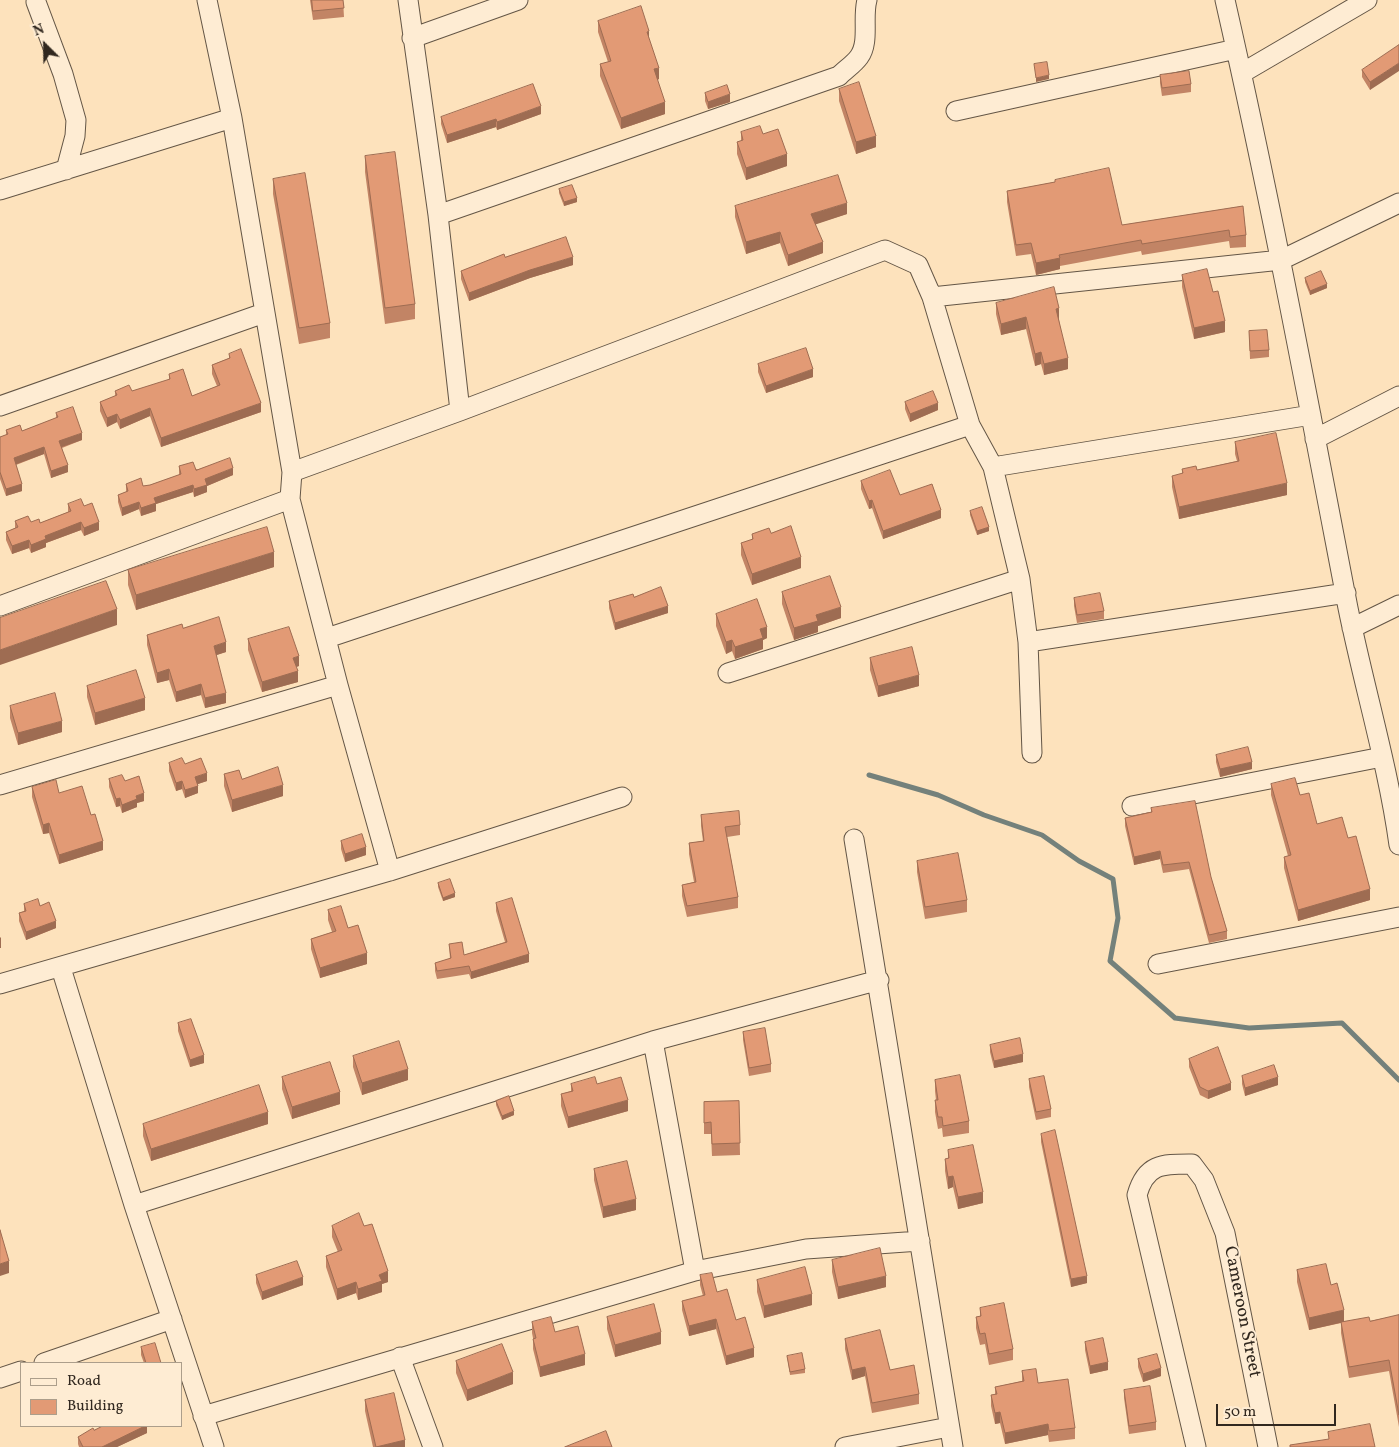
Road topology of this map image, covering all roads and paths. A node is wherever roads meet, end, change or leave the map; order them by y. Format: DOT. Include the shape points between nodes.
graph roads {
  1 [pos="206,0"];
  2 [pos="408,0"];
  3 [pos="518,0"];
  4 [pos="867,0"];
  5 [pos="1225,0"];
  6 [pos="1367,0"];
  7 [pos="36,2"];
  8 [pos="412,38"];
  9 [pos="1236,49"];
  10 [pos="1242,74"];
  11 [pos="956,111"];
  12 [pos="232,118"];
  13 [pos="66,170"];
  14 [pos="0,190"];
  15 [pos="1399,202"];
  16 [pos="438,215"];
  17 [pos="1281,260"];
  18 [pos="932,297"];
  19 [pos="264,313"];
  20 [pos="1399,396"];
  21 [pos="0,406"];
  22 [pos="460,411"];
  23 [pos="1311,416"];
  24 [pos="970,425"];
  25 [pos="1315,439"];
  26 [pos="993,468"];
  27 [pos="292,472"];
  28 [pos="290,500"];
  29 [pos="1020,579"];
  30 [pos="1346,593"];
  31 [pos="1399,605"];
  32 [pos="0,606"];
  33 [pos="1352,628"];
  34 [pos="327,638"];
  35 [pos="1028,642"];
  36 [pos="728,673"];
  37 [pos="338,685"];
  38 [pos="1032,753"];
  39 [pos="1382,757"];
  40 [pos="0,785"];
  41 [pos="1396,795"];
  42 [pos="622,797"];
  43 [pos="1132,806"];
  44 [pos="854,839"];
  45 [pos="1399,845"];
  46 [pos="390,871"];
  47 [pos="1399,916"];
  48 [pos="1158,964"];
  49 [pos="61,968"];
  50 [pos="879,980"];
  51 [pos="0,984"];
  52 [pos="653,1041"];
  53 [pos="134,1205"];
  54 [pos="920,1241"];
  55 [pos="695,1271"];
  56 [pos="172,1319"];
  57 [pos="400,1357"];
  58 [pos="47,1362"];
  59 [pos="20,1371"];
  60 [pos="0,1378"];
  61 [pos="203,1416"];
  62 [pos="949,1426"];
  63 [pos="214,1447"];
  64 [pos="432,1447"];
  65 [pos="845,1447"];
  66 [pos="953,1447"];
  67 [pos="1196,1447"];
  68 [pos="1268,1447"];
  1 -- 12 [label="street"];
  2 -- 8 [label="street"];
  3 -- 8 [label="street"];
  4 -- 16 [label="street" via="865,46 858,58 839,76"];
  5 -- 9 [label="street"];
  6 -- 10 [label="street"];
  7 -- 13 [label="street" via="76,120"];
  8 -- 16 [label="street"];
  9 -- 10 [label="street"];
  9 -- 11 [label="street"];
  10 -- 17 [label="street"];
  12 -- 13 [label="street"];
  12 -- 19 [label="street"];
  13 -- 14 [label="street"];
  15 -- 17 [label="street"];
  16 -- 22 [label="street"];
  17 -- 18 [label="street"];
  17 -- 23 [label="street"];
  18 -- 22 [label="street" via="918,265 885,250"];
  18 -- 24 [label="street"];
  19 -- 21 [label="street"];
  19 -- 27 [label="street"];
  20 -- 25 [label="street"];
  22 -- 27 [label="street"];
  23 -- 25 [label="street"];
  23 -- 26 [label="street"];
  24 -- 26 [label="street"];
  24 -- 34 [label="street"];
  25 -- 30 [label="street"];
  26 -- 29 [label="street"];
  27 -- 28 [label="street"];
  28 -- 32 [label="street"];
  28 -- 34 [label="street"];
  29 -- 35 [label="street"];
  29 -- 36 [label="street"];
  30 -- 33 [label="street"];
  30 -- 35 [label="street"];
  31 -- 33 [label="street"];
  33 -- 39 [label="street"];
  34 -- 37 [label="street"];
  35 -- 38 [label="street"];
  37 -- 40 [label="street"];
  37 -- 46 [label="street"];
  39 -- 41 [label="street"];
  39 -- 43 [label="street"];
  41 -- 45 [label="street"];
  42 -- 46 [label="street"];
  44 -- 50 [label="street"];
  46 -- 49 [label="street"];
  47 -- 48 [label="street"];
  49 -- 51 [label="street"];
  49 -- 53 [label="street"];
  50 -- 52 [label="street"];
  50 -- 54 [label="street"];
  52 -- 53 [label="street"];
  52 -- 55 [label="street"];
  53 -- 56 [label="street"];
  54 -- 55 [label="street" via="806,1249"];
  54 -- 62 [label="street"];
  55 -- 57 [label="street"];
  56 -- 58 [label="street"];
  56 -- 61 [label="street"];
  57 -- 61 [label="street"];
  57 -- 64 [label="street"];
  59 -- 60 [label="street"];
  61 -- 63 [label="street"];
  62 -- 65 [label="street"];
  62 -- 66 [label="street"];
  67 -- 68 [label="street, Cameroon Street" via="1136,1195 1141,1178 1154,1168 1172,1164 1192,1164 1204,1180 1225,1233"];
}
